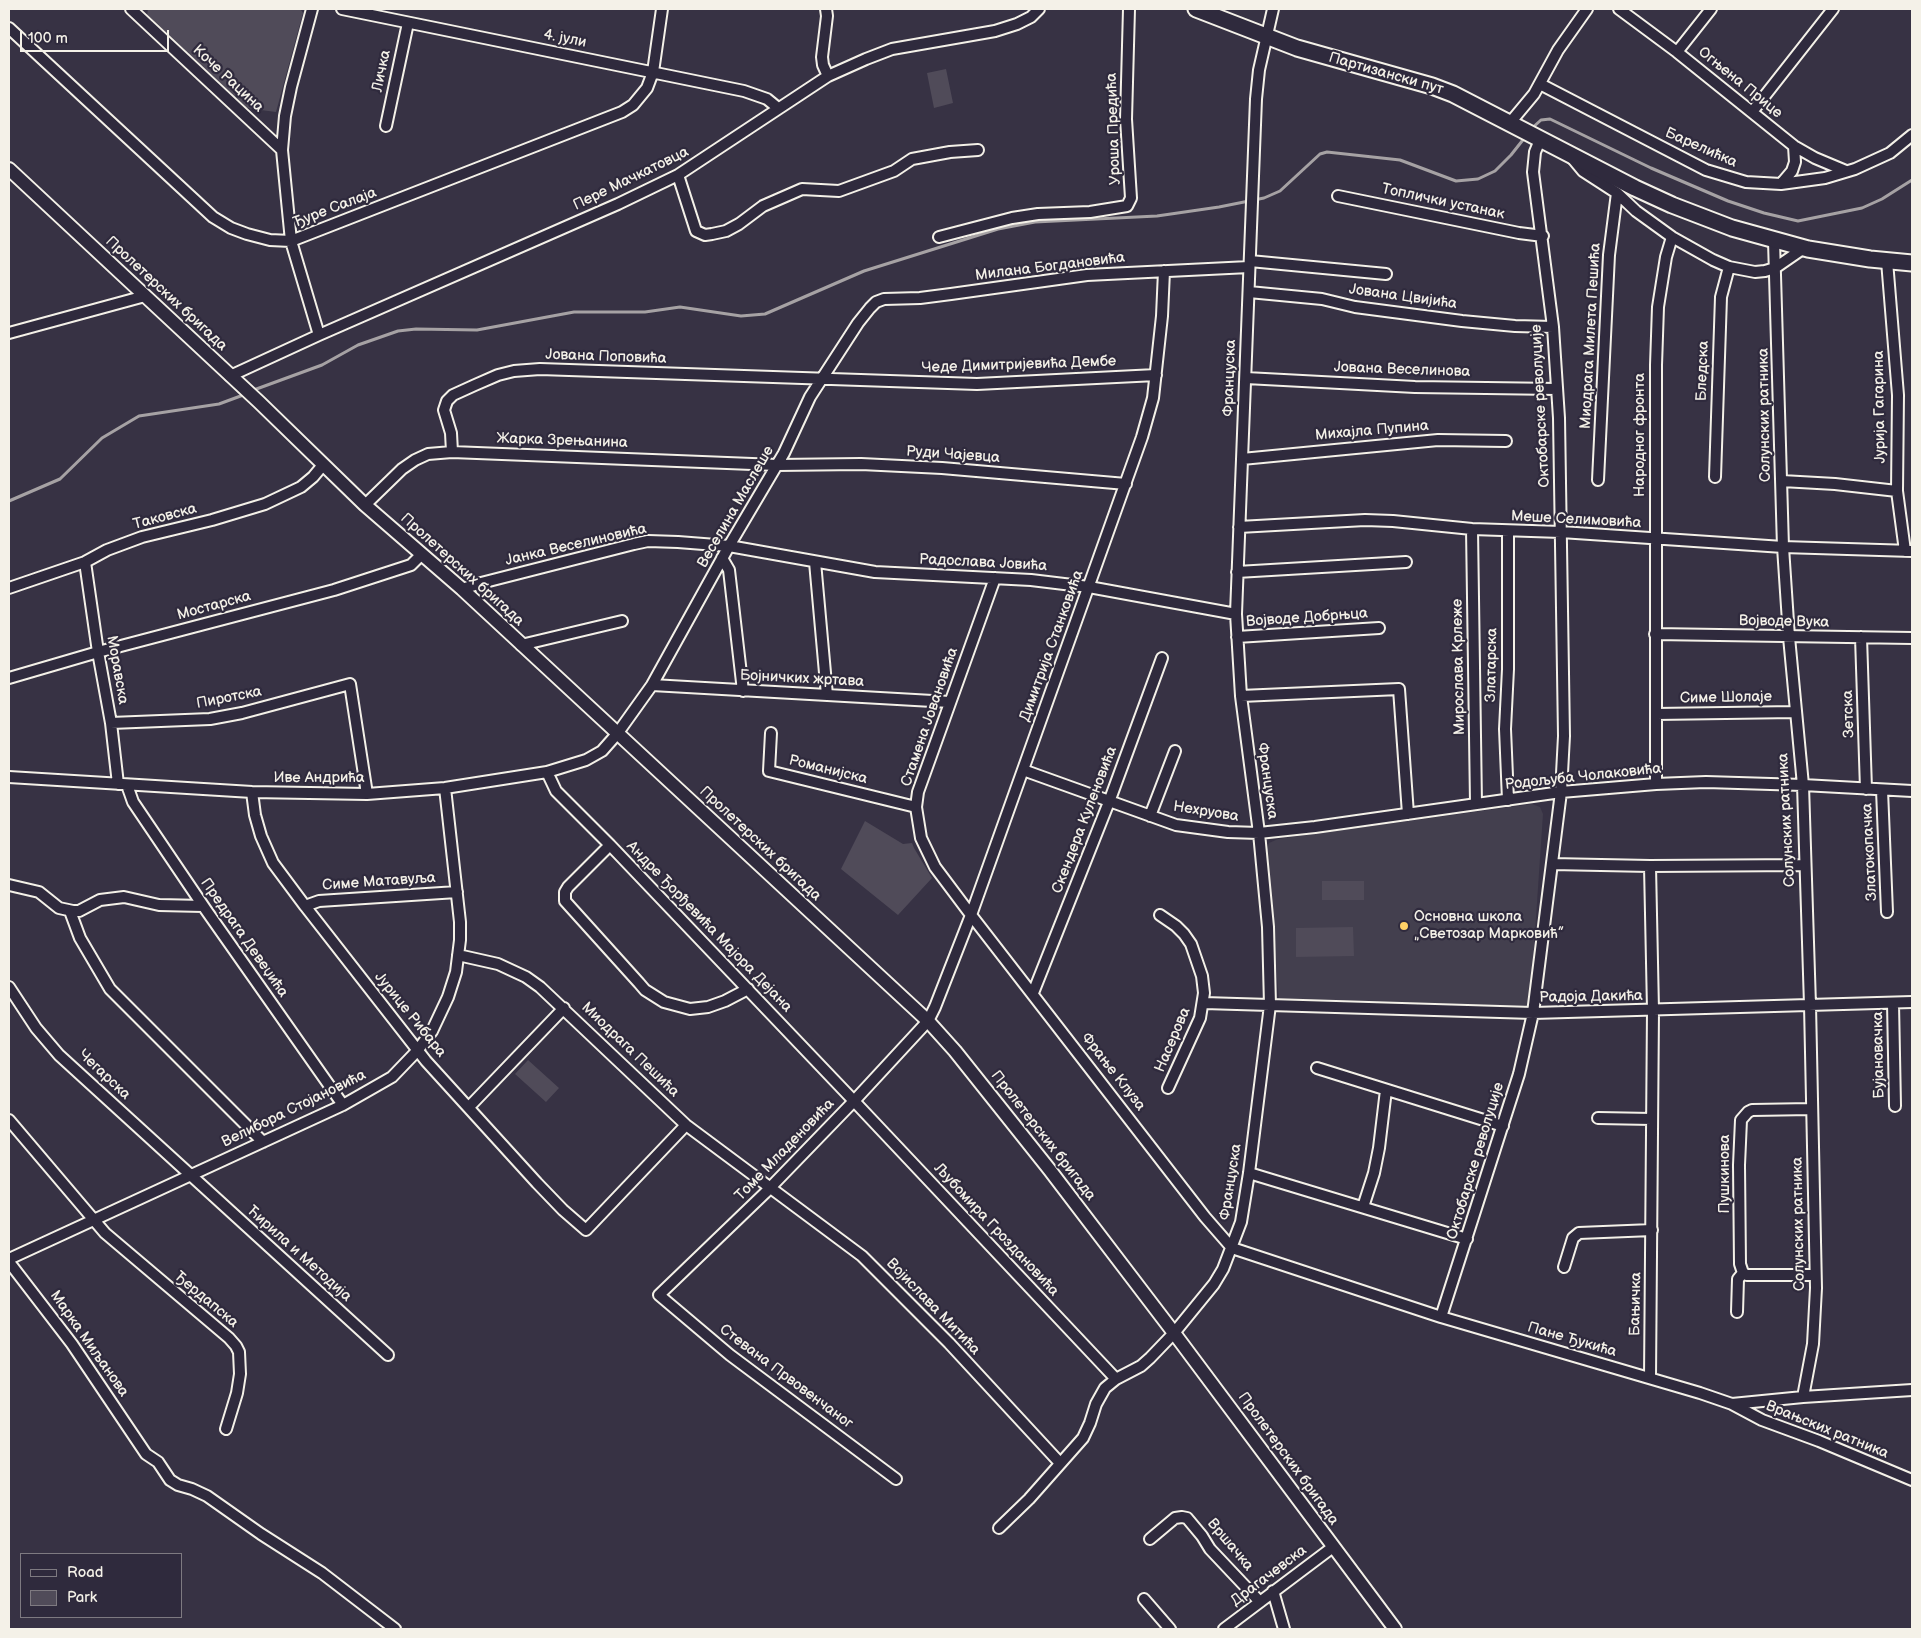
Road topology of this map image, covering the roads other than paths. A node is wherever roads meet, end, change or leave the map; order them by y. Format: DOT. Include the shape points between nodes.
graph roads {
  1 [pos="131,9"];
  2 [pos="312,9"];
  3 [pos="342,9"];
  4 [pos="662,9"];
  5 [pos="826,9"];
  6 [pos="1039,9"];
  7 [pos="1129,9"];
  8 [pos="1196,9"];
  9 [pos="1274,9"];
  10 [pos="1588,9"];
  11 [pos="1619,9"];
  12 [pos="1711,9"];
  13 [pos="1833,9"];
  14 [pos="408,23"];
  15 [pos="9,28"];
  16 [pos="1267,38"];
  17 [pos="1677,52"];
  18 [pos="654,72"];
  19 [pos="828,76"];
  20 [pos="1540,84"];
  21 [pos="778,108"];
  22 [pos="1752,112"];
  23 [pos="1511,125"];
  24 [pos="386,126"];
  25 [pos="1912,135"];
  26 [pos="1535,137"];
  27 [pos="1794,146"];
  28 [pos="282,150"];
  29 [pos="978,150"];
  30 [pos="1569,155"];
  31 [pos="9,169"];
  32 [pos="1846,171"];
  33 [pos="678,175"];
  34 [pos="1781,184"];
  35 [pos="1617,193"];
  36 [pos="1338,196"];
  37 [pos="1543,236"];
  38 [pos="939,237"];
  39 [pos="1672,237"];
  40 [pos="291,241"];
  41 [pos="1774,241"];
  42 [pos="1804,248"];
  43 [pos="1887,261"];
  44 [pos="1912,263"];
  45 [pos="1250,264"];
  46 [pos="1729,267"];
  47 [pos="1775,268"];
  48 [pos="1164,271"];
  49 [pos="1386,274"];
  50 [pos="1248,292"];
  51 [pos="145,296"];
  52 [pos="884,299"];
  53 [pos="1553,327"];
  54 [pos="9,333"];
  55 [pos="319,335"];
  56 [pos="1156,375"];
  57 [pos="233,378"];
  58 [pos="1246,378"];
  59 [pos="823,379"];
  60 [pos="1557,389"];
  61 [pos="1506,441"];
  62 [pos="452,452"];
  63 [pos="1242,459"];
  64 [pos="323,465"];
  65 [pos="777,465"];
  66 [pos="1716,477"];
  67 [pos="1598,480"];
  68 [pos="1782,481"];
  69 [pos="1126,484"];
  70 [pos="1897,491"];
  71 [pos="365,504"];
  72 [pos="1239,527"];
  73 [pos="1472,529"];
  74 [pos="1508,531"];
  75 [pos="1561,532"];
  76 [pos="1654,539"];
  77 [pos="729,546"];
  78 [pos="1784,547"];
  79 [pos="1909,551"];
  80 [pos="422,554"];
  81 [pos="722,558"];
  82 [pos="85,562"];
  83 [pos="815,562"];
  84 [pos="1406,562"];
  85 [pos="1237,572"];
  86 [pos="995,578"];
  87 [pos="1089,586"];
  88 [pos="9,588"];
  89 [pos="462,589"];
  90 [pos="1236,614"];
  91 [pos="622,621"];
  92 [pos="1379,628"];
  93 [pos="1655,634"];
  94 [pos="1237,637"];
  95 [pos="1789,637"];
  96 [pos="1861,637"];
  97 [pos="1912,638"];
  98 [pos="521,645"];
  99 [pos="98,652"];
  100 [pos="1162,658"];
  101 [pos="9,678"];
  102 [pos="652,685"];
  103 [pos="743,691"];
  104 [pos="827,695"];
  105 [pos="1241,696"];
  106 [pos="950,702"];
  107 [pos="1795,712"];
  108 [pos="1656,714"];
  109 [pos="110,723"];
  110 [pos="771,733"];
  111 [pos="617,734"];
  112 [pos="1174,751"];
  113 [pos="1023,770"];
  114 [pos="547,772"];
  115 [pos="9,778"];
  116 [pos="1656,784"];
  117 [pos="122,785"];
  118 [pos="1802,785"];
  119 [pos="445,788"];
  120 [pos="1866,789"];
  121 [pos="1882,790"];
  122 [pos="1912,791"];
  123 [pos="252,792"];
  124 [pos="1561,792"];
  125 [pos="367,794"];
  126 [pos="1508,800"];
  127 [pos="1109,802"];
  128 [pos="1476,804"];
  129 [pos="916,807"];
  130 [pos="1408,814"];
  131 [pos="1150,816"];
  132 [pos="1259,833"];
  133 [pos="610,845"];
  134 [pos="1552,864"];
  135 [pos="1805,864"];
  136 [pos="1650,866"];
  137 [pos="9,884"];
  138 [pos="456,892"];
  139 [pos="203,906"];
  140 [pos="305,906"];
  141 [pos="70,911"];
  142 [pos="1888,912"];
  143 [pos="971,915"];
  144 [pos="1160,915"];
  145 [pos="458,955"];
  146 [pos="9,987"];
  147 [pos="748,989"];
  148 [pos="1033,993"];
  149 [pos="1912,1002"];
  150 [pos="1204,1003"];
  151 [pos="1893,1003"];
  152 [pos="1810,1005"];
  153 [pos="1270,1006"];
  154 [pos="564,1008"];
  155 [pos="1653,1010"];
  156 [pos="1533,1013"];
  157 [pos="928,1021"];
  158 [pos="417,1051"];
  159 [pos="1318,1068"];
  160 [pos="1168,1088"];
  161 [pos="1386,1090"];
  162 [pos="854,1101"];
  163 [pos="343,1105"];
  164 [pos="1895,1106"];
  165 [pos="469,1107"];
  166 [pos="1811,1109"];
  167 [pos="1598,1118"];
  168 [pos="9,1120"];
  169 [pos="1652,1120"];
  170 [pos="686,1125"];
  171 [pos="1502,1126"];
  172 [pos="263,1142"];
  173 [pos="1249,1173"];
  174 [pos="191,1175"];
  175 [pos="770,1188"];
  176 [pos="1362,1207"];
  177 [pos="94,1220"];
  178 [pos="1652,1230"];
  179 [pos="1467,1239"];
  180 [pos="1232,1248"];
  181 [pos="9,1260"];
  182 [pos="1564,1267"];
  183 [pos="1743,1273"];
  184 [pos="1815,1275"];
  185 [pos="659,1295"];
  186 [pos="1737,1312"];
  187 [pos="1441,1317"];
  188 [pos="1174,1333"];
  189 [pos="388,1356"];
  190 [pos="1650,1378"];
  191 [pos="1116,1380"];
  192 [pos="1912,1390"];
  193 [pos="1803,1397"];
  194 [pos="1760,1400"];
  195 [pos="1732,1404"];
  196 [pos="1754,1416"];
  197 [pos="226,1429"];
  198 [pos="1060,1463"];
  199 [pos="896,1479"];
  200 [pos="1912,1480"];
  201 [pos="999,1528"];
  202 [pos="1150,1539"];
  203 [pos="1332,1547"];
  204 [pos="1274,1591"];
  205 [pos="1144,1599"];
  206 [pos="1260,1602"];
  207 [pos="395,1629"];
  208 [pos="1170,1629"];
  209 [pos="1224,1629"];
  210 [pos="1284,1629"];
  211 [pos="1395,1629"];
  1 -- 28 [label="street, Коче Рацина"];
  2 -- 28 [label="street" via="291,87"];
  3 -- 14 [label="street, 4. јули"];
  4 -- 18 [label="street, Ђуре Салаја"];
  5 -- 19 [label="street" via="822,57"];
  6 -- 19 [label="street, Пере Мачкатовца" via="1017,24 995,31 892,49"];
  7 -- 38 [label="street, Уроша Предића" via="1126,119 1131,198 1128,206 1030,215"];
  8 -- 16 [label="main road, Партизански пут"];
  9 -- 16 [label="street"];
  10 -- 20 [label="street" via="1567,36"];
  11 -- 17 [label="street, Огњена Прице"];
  12 -- 17 [label="street"];
  13 -- 22 [label="street"];
  14 -- 18 [label="street, 4. јули"];
  14 -- 24 [label="street, Личка"];
  15 -- 40 [label="street, Ђуре Салаја" via="213,217 247,234"];
  16 -- 23 [label="main road, Партизански пут" via="1432,86"];
  16 -- 45 [label="street, Француска" via="1258,80"];
  17 -- 22 [label="street, Огњена Прице"];
  18 -- 21 [label="street, 4. јули" via="759,95"];
  18 -- 40 [label="street, Ђуре Салаја" via="642,96 622,112"];
  19 -- 21 [label="street, Пере Мачкатовца"];
  20 -- 23 [label="street"];
  20 -- 34 [label="street, Барелићка" via="1717,174 1746,182"];
  21 -- 33 [label="street, Пере Мачкатовца"];
  22 -- 27 [label="street, Огњена Прице"];
  23 -- 26 [label="main road, Партизански пут"];
  25 -- 32 [label="street, Барелићка" via="1890,153"];
  26 -- 30 [label="main road, Партизански пут"];
  26 -- 37 [label="street, Октобарске револуције" via="1533,172 1536,208"];
  27 -- 32 [label="street, Огњена Прице"];
  27 -- 34 [label="street" via="1792,171"];
  28 -- 40 [label="street"];
  29 -- 33 [label="street" via="912,159 894,171 839,191 802,189 763,206 726,231 712,234 696,231"];
  30 -- 35 [label="street, Партизански пут" via="1583,171"];
  30 -- 41 [label="main road, Партизански пут" via="1672,205"];
  31 -- 51 [label="street, Пролетерских бригада"];
  32 -- 34 [label="street, Барелићка" via="1814,181"];
  33 -- 55 [label="street, Пере Мачкатовца"];
  35 -- 39 [label="street, Партизански пут"];
  35 -- 67 [label="street, Миодрага Милета Пешића" via="1607,284"];
  36 -- 37 [label="street, Топлички устанак"];
  37 -- 53 [label="street, Октобарске револуције"];
  39 -- 46 [label="street, Партизански пут"];
  39 -- 76 [label="street, Народног фронта" via="1658,307"];
  40 -- 55 [label="street"];
  41 -- 42 [label="main road, Партизански пут"];
  41 -- 47 [label="street, Солунских ратника"];
  42 -- 43 [label="main road, Партизански пут"];
  42 -- 47 [label="street, Партизански пут"];
  43 -- 44 [label="main road, Партизански пут"];
  43 -- 70 [label="street, Јурија Гагарина" via="1898,395"];
  45 -- 48 [label="street, Милана Богдановића"];
  45 -- 49 [label="street, Јована Цвијића"];
  45 -- 50 [label="street, Француска"];
  46 -- 47 [label="street, Партизански пут" via="1755,272"];
  46 -- 66 [label="street, Бледска" via="1721,297"];
  47 -- 68 [label="street, Солунских ратника"];
  48 -- 52 [label="street, Милана Богдановића" via="1087,275 920,298"];
  48 -- 56 [label="street, Димитрија Станковића"];
  50 -- 53 [label="street, Јована Цвијића" via="1322,299 1355,307 1462,321"];
  50 -- 58 [label="street, Француска"];
  51 -- 54 [label="street"];
  51 -- 57 [label="street, Пролетерских бригада"];
  52 -- 59 [label="street, Веселина Маслеше" via="870,308 840,348"];
  53 -- 60 [label="street, Октобарске револуције"];
  55 -- 57 [label="street, Пере Мачкатовца"];
  56 -- 59 [label="street, Чеде Димитријевића Дембе" via="978,384"];
  56 -- 69 [label="street, Димитрија Станковића" via="1153,398"];
  57 -- 64 [label="street, Пролетерских бригада"];
  58 -- 60 [label="street, Јована Веселинова" via="1415,387"];
  58 -- 63 [label="street, Француска"];
  59 -- 62 [label="street, Јована Поповића" via="540,369 514,371 475,385 447,401 444,410"];
  59 -- 65 [label="street, Веселина Маслеше" via="810,397"];
  60 -- 75 [label="street, Октобарске револуције"];
  61 -- 63 [label="street, Михајла Пупина" via="1438,440"];
  62 -- 65 [label="street, Жарка Зрењанина"];
  62 -- 71 [label="street, Жарка Зрењанина" via="428,454 414,460"];
  63 -- 72 [label="street, Француска"];
  64 -- 71 [label="street, Пролетерских бригада"];
  64 -- 82 [label="street, Таковска" via="301,487 265,504 142,537"];
  65 -- 69 [label="street, Руди Чајевца" via="861,464 942,468"];
  65 -- 77 [label="street, Веселина Маслеше"];
  68 -- 70 [label="street"];
  68 -- 78 [label="street, Солунских ратника"];
  69 -- 87 [label="street, Димитрија Станковића"];
  70 -- 79 [label="street, Јурија Гагарина"];
  71 -- 80 [label="street, Пролетерских бригада"];
  72 -- 73 [label="street, Меше Селимовића" via="1365,520"];
  72 -- 85 [label="street, Француска"];
  73 -- 74 [label="street, Меше Селимовића"];
  73 -- 128 [label="street, Мирослава Крлеже"];
  74 -- 75 [label="street, Меше Селимовића"];
  74 -- 126 [label="street, Златарска" via="1505,729"];
  75 -- 76 [label="street, Меше Селимовића"];
  75 -- 124 [label="street, Октобарске револуције" via="1564,736"];
  76 -- 78 [label="street, Меше Селимовића"];
  76 -- 93 [label="street, Народног фронта"];
  77 -- 81 [label="street, Веселина Маслеше"];
  77 -- 83 [label="street, Радослава Јовића"];
  77 -- 89 [label="street, Јанка Веселиновића" via="648,541"];
  78 -- 79 [label="street, Меше Селимовића"];
  78 -- 95 [label="street, Солунских ратника"];
  80 -- 89 [label="street, Пролетерских бригада"];
  80 -- 99 [label="street, Мостарска" via="411,565 334,590"];
  81 -- 102 [label="street, Веселина Маслеше"];
  81 -- 103 [label="street" via="729,570"];
  82 -- 88 [label="street, Таковска"];
  82 -- 99 [label="street, Моравска"];
  83 -- 86 [label="street, Радослава Јовића" via="875,572"];
  83 -- 104 [label="street"];
  84 -- 85 [label="street"];
  85 -- 90 [label="street, Француска"];
  86 -- 87 [label="street, Радослава Јовића"];
  86 -- 106 [label="street, Стамена Јовановића"];
  87 -- 90 [label="street, Радослава Јовића"];
  87 -- 113 [label="street, Димитрија Станковића"];
  89 -- 98 [label="street, Пролетерских бригада"];
  90 -- 94 [label="street, Француска"];
  91 -- 98 [label="street"];
  92 -- 94 [label="street, Војводе Добрњца"];
  93 -- 95 [label="street, Војводе Вука"];
  93 -- 108 [label="street, Народног фронта"];
  94 -- 105 [label="street, Француска"];
  95 -- 96 [label="street, Војводе Вука"];
  95 -- 107 [label="street, Солунских ратника"];
  96 -- 97 [label="street, Војводе Вука"];
  96 -- 120 [label="street, Зетска"];
  98 -- 111 [label="street, Пролетерских бригада"];
  99 -- 101 [label="street, Мостарска"];
  99 -- 109 [label="street, Моравска"];
  100 -- 127 [label="street, Скендера Куленовића"];
  102 -- 103 [label="street, Бојничких жртава"];
  102 -- 111 [label="street, Веселина Маслеше"];
  103 -- 104 [label="street, Бојничких жртава"];
  104 -- 106 [label="street, Бојничких жртава"];
  105 -- 130 [label="street" via="1399,689"];
  105 -- 132 [label="street, Француска"];
  106 -- 129 [label="street, Стамена Јовановића" via="918,792"];
  107 -- 108 [label="street, Симе Шолаје"];
  107 -- 118 [label="street, Солунских ратника"];
  108 -- 116 [label="street, Народног фронта"];
  109 -- 117 [label="street, Моравска"];
  109 -- 125 [label="street, Пиротска" via="210,719 350,684"];
  110 -- 129 [label="street, Романијска" via="769,771"];
  111 -- 114 [label="street, Иве Андрића" via="594,756"];
  111 -- 157 [label="street, Пролетерских бригада"];
  112 -- 131 [label="street, Нехруова"];
  113 -- 127 [label="street, Нехруова"];
  113 -- 143 [label="street, Димитрија Станковића"];
  114 -- 119 [label="street, Иве Андрића"];
  114 -- 133 [label="street, Андре Ђорђевића Мајора Дејана" via="556,791"];
  115 -- 117 [label="street, Иве Андрића"];
  116 -- 118 [label="street, Родољуба Чолаковића"];
  116 -- 124 [label="street, Родољуба Чолаковића"];
  117 -- 123 [label="street, Иве Андрића"];
  117 -- 139 [label="street, Предрага Девеџића"];
  118 -- 120 [label="street, Родољуба Чолаковића"];
  118 -- 135 [label="street, Солунских ратника"];
  119 -- 125 [label="street, Иве Андрића"];
  119 -- 138 [label="street, Велибора Стојановића"];
  120 -- 121 [label="street, Родољуба Чолаковића"];
  121 -- 122 [label="street, Родољуба Чолаковића"];
  121 -- 142 [label="street, Златокопачка"];
  123 -- 125 [label="street, Иве Андрића"];
  123 -- 140 [label="street, Јурице Рибара" via="261,836 273,863"];
  124 -- 126 [label="street, Родољуба Чолаковића"];
  124 -- 134 [label="street, Октобарске револуције"];
  126 -- 128 [label="street, Родољуба Чолаковића"];
  127 -- 131 [label="street, Нехруова"];
  127 -- 148 [label="street, Скендера Куленовића"];
  128 -- 130 [label="street, Родољуба Чолаковића"];
  129 -- 143 [label="street, Стамена Јовановића" via="925,849"];
  130 -- 132 [label="street, Родољуба Чолаковића"];
  131 -- 132 [label="street, Нехруова" via="1199,829"];
  132 -- 153 [label="street, Француска"];
  133 -- 147 [label="street, Андре Ђорђевића Мајора Дејана"];
  133 -- 147 [label="street" via="568,887 565,901 645,990 664,1002 690,1009 708,1007"];
  134 -- 136 [label="street"];
  134 -- 156 [label="street, Октобарске револуције"];
  135 -- 136 [label="street"];
  135 -- 152 [label="street, Солунских ратника"];
  136 -- 155 [label="street, Бањичка"];
  137 -- 141 [label="street" via="39,892 59,908"];
  138 -- 140 [label="street, Симе Матавуља" via="319,901"];
  138 -- 145 [label="street, Велибора Стојановића" via="460,922"];
  139 -- 141 [label="street" via="159,905 124,897 100,900 79,911"];
  139 -- 163 [label="street, Предрага Девеџића"];
  140 -- 158 [label="street, Јурице Рибара"];
  141 -- 172 [label="street" via="80,938 110,989"];
  143 -- 148 [label="street, Фрање Клуза"];
  143 -- 157 [label="street, Димитрија Станковића"];
  144 -- 150 [label="street, Насерова" via="1176,926 1191,944 1202,976"];
  145 -- 154 [label="street, Миодрага Пешића" via="512,970 540,987"];
  145 -- 158 [label="street, Велибора Стојановића" via="448,997 432,1031"];
  146 -- 174 [label="street, Чегарска" via="36,1028 59,1054"];
  147 -- 162 [label="street, Андре Ђорђевића Мајора Дејана"];
  148 -- 180 [label="street, Фрање Клуза"];
  149 -- 151 [label="street, Радоја Дакића"];
  150 -- 153 [label="street, Насерова"];
  150 -- 160 [label="street, Насерова" via="1192,1039"];
  151 -- 152 [label="street, Радоја Дакића"];
  151 -- 164 [label="street, Бујановачка"];
  152 -- 155 [label="street, Радоја Дакића"];
  152 -- 166 [label="street, Солунских ратника"];
  153 -- 156 [label="street, Радоја Дакића"];
  153 -- 173 [label="street, Француска"];
  154 -- 165 [label="street"];
  154 -- 170 [label="street, Миодрага Пешића"];
  155 -- 156 [label="street, Радоја Дакића"];
  155 -- 169 [label="street, Бањичка"];
  156 -- 171 [label="street, Октобарске револуције" via="1519,1074"];
  157 -- 162 [label="street, Томе Младеновића"];
  157 -- 188 [label="street, Пролетерских бригада" via="967,1066"];
  158 -- 163 [label="street, Велибора Стојановића" via="392,1077"];
  158 -- 165 [label="street, Јурице Рибара"];
  159 -- 161 [label="street"];
  161 -- 171 [label="street"];
  161 -- 176 [label="street" via="1376,1165"];
  162 -- 175 [label="street, Томе Младеновића"];
  162 -- 191 [label="street, Љубомира Гроздановића"];
  163 -- 172 [label="street, Велибора Стојановића"];
  165 -- 170 [label="street, Јурице Рибара" via="537,1183 586,1230"];
  166 -- 183 [label="street, Пушкинова" via="1752,1110 1741,1120 1740,1264"];
  166 -- 184 [label="street, Солунских ратника"];
  167 -- 169 [label="street"];
  168 -- 177 [label="street, Ђердапска"];
  169 -- 178 [label="street, Бањичка"];
  170 -- 175 [label="street, Миодрага Пешића"];
  171 -- 179 [label="street, Октобарске револуције"];
  172 -- 174 [label="street, Велибора Стојановића"];
  173 -- 176 [label="street"];
  173 -- 180 [label="street, Француска" via="1241,1222"];
  174 -- 177 [label="street, Велибора Стојановића"];
  174 -- 189 [label="street, Ћирила и Методија"];
  175 -- 185 [label="street, Томе Младеновића"];
  175 -- 198 [label="street, Војислава Митића" via="862,1256 949,1343"];
  176 -- 179 [label="street"];
  177 -- 181 [label="street, Велибора Стојановића"];
  177 -- 197 [label="street, Ђердапска" via="105,1234 236,1346 240,1374 238,1393"];
  178 -- 182 [label="street" via="1579,1233 1573,1238"];
  178 -- 190 [label="street, Бањичка"];
  179 -- 187 [label="street, Октобарске револуције"];
  180 -- 187 [label="street, Пане Ђукића"];
  180 -- 188 [label="street, Француска" via="1214,1284"];
  181 -- 207 [label="street, Марка Миљанова" via="72,1344 146,1454 158,1462 174,1483 212,1500 322,1574"];
  183 -- 184 [label="street" via="1752,1276"];
  183 -- 186 [label="street, Пушкинова" via="1738,1279"];
  184 -- 193 [label="street, Солунских ратника" via="1813,1344"];
  185 -- 199 [label="street, Стевана Првовенчаног" via="730,1355"];
  187 -- 190 [label="street, Пане Ђукића"];
  188 -- 191 [label="street, Француска" via="1141,1366"];
  188 -- 203 [label="street, Пролетерских бригада"];
  190 -- 195 [label="street, Пане Ђукића"];
  191 -- 198 [label="street, Француска" via="1105,1388 1083,1438"];
  192 -- 193 [label="street, Пане Ђукића"];
  193 -- 194 [label="street, Пане Ђукића"];
  194 -- 195 [label="street, Пане Ђукића"];
  194 -- 196 [label="street" via="1754,1408"];
  195 -- 196 [label="street, Врањских ратника"];
  196 -- 200 [label="street, Врањских ратника"];
  198 -- 201 [label="street, Француска"];
  202 -- 206 [label="street, Вршачка" via="1175,1518 1187,1518"];
  203 -- 204 [label="street, Драгачевска"];
  203 -- 211 [label="street, Пролетерских бригада"];
  204 -- 206 [label="street, Драгачевска"];
  204 -- 210 [label="street"];
  205 -- 208 [label="street"];
  206 -- 209 [label="street, Драгачевска"];
}
